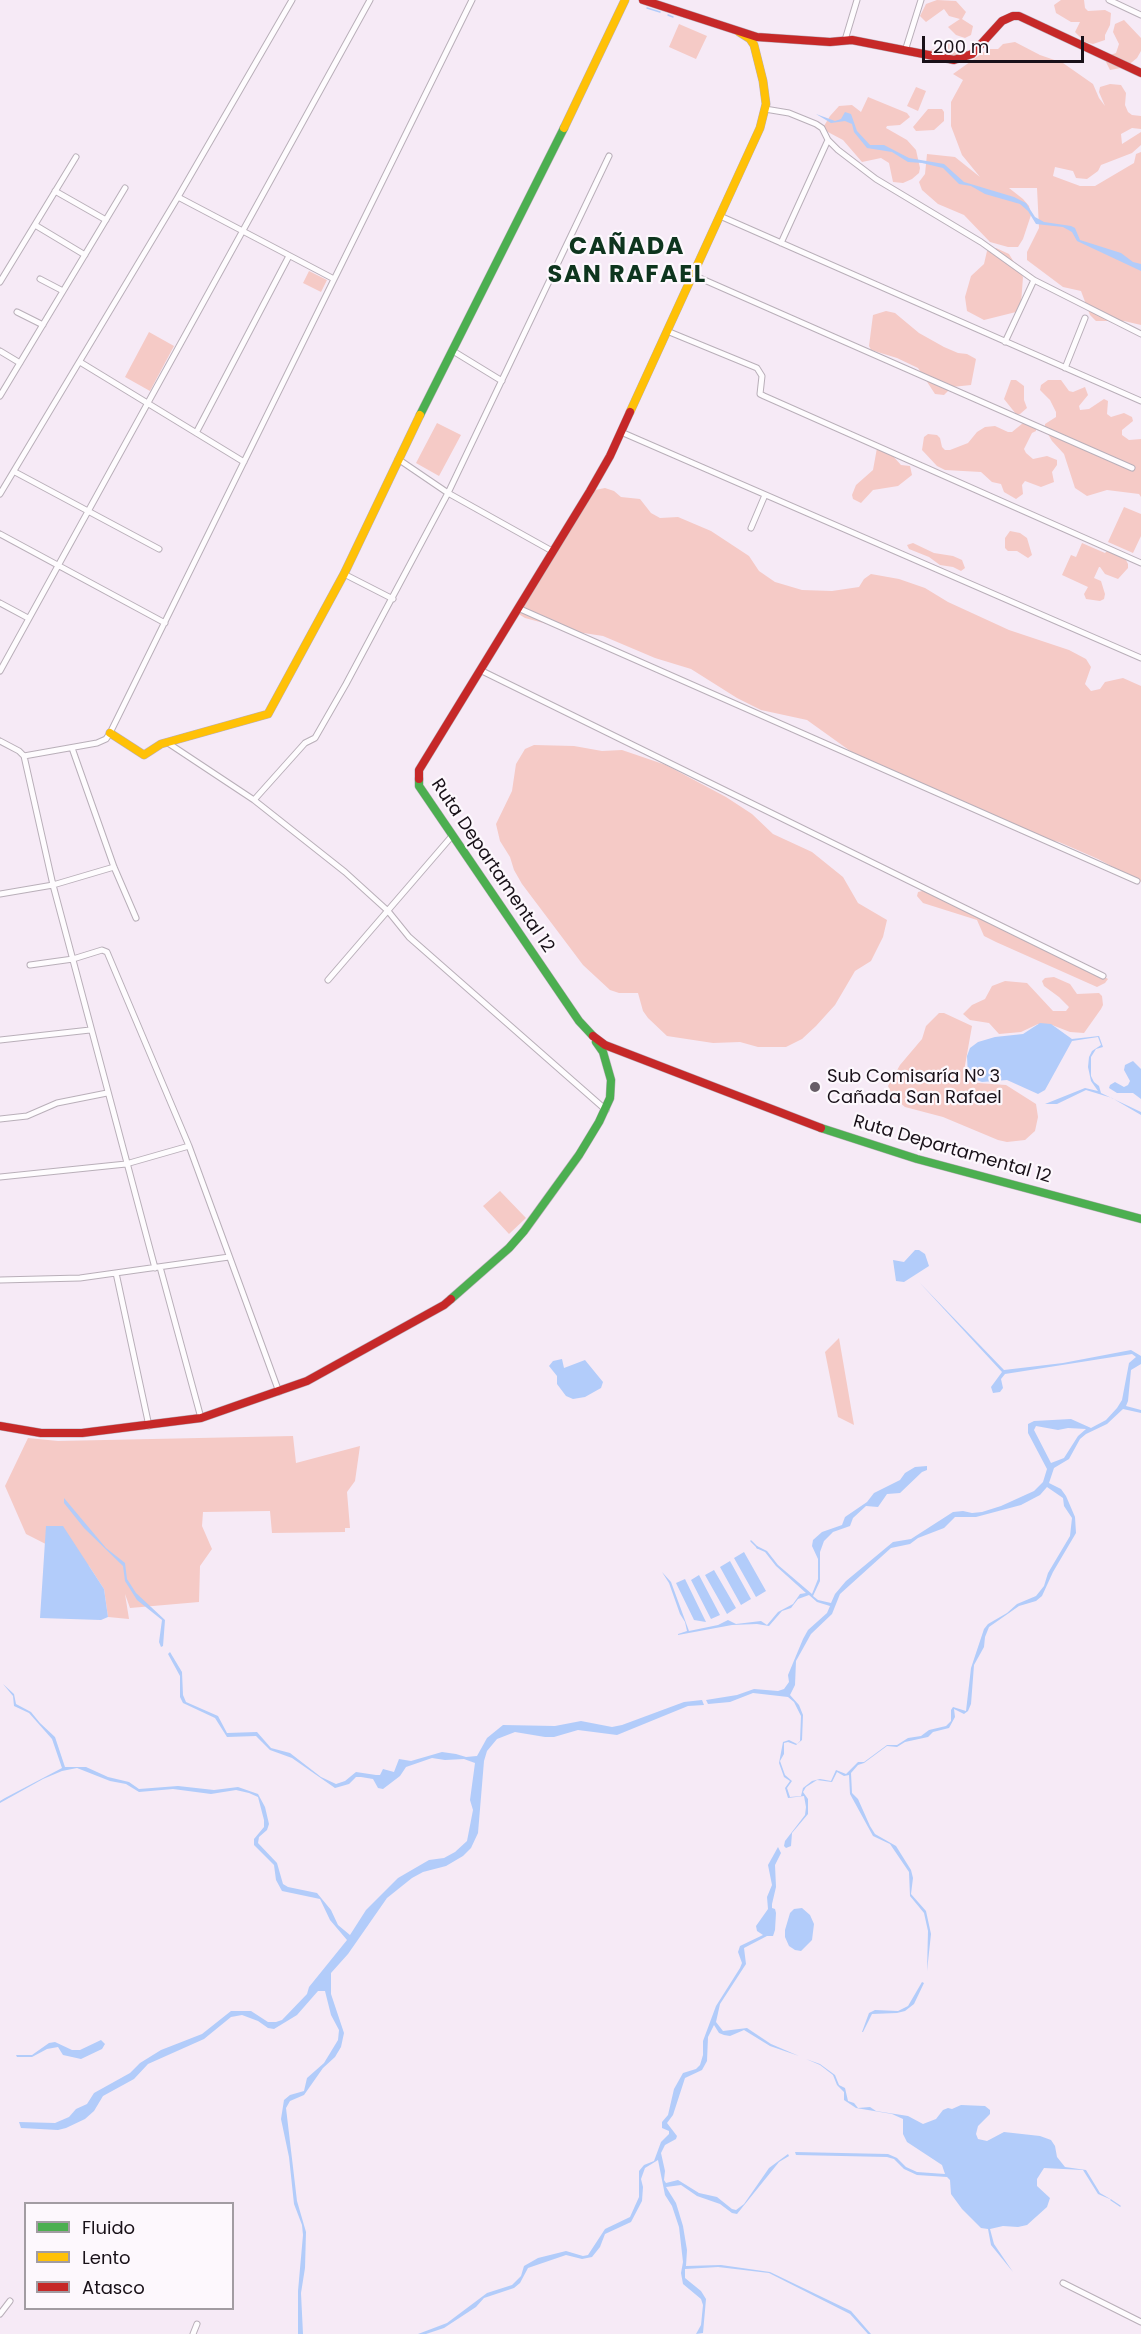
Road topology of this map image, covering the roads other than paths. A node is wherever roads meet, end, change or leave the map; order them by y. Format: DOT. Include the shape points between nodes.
graph roads {
  1 [pos="292,0"];
  2 [pos="370,0"];
  3 [pos="472,0"];
  4 [pos="625,0"];
  5 [pos="643,0"];
  6 [pos="857,0"];
  7 [pos="921,0"];
  8 [pos="1109,0"];
  9 [pos="1141,15"];
  10 [pos="739,32"];
  11 [pos="845,40"];
  12 [pos="905,51"];
  13 [pos="1141,73"];
  14 [pos="765,109"];
  15 [pos="828,140"];
  16 [pos="609,156"];
  17 [pos="76,158"];
  18 [pos="125,188"];
  19 [pos="55,191"];
  20 [pos="178,197"];
  21 [pos="720,216"];
  22 [pos="106,220"];
  23 [pos="35,225"];
  24 [pos="242,231"];
  25 [pos="780,243"];
  26 [pos="85,255"];
  27 [pos="290,256"];
  28 [pos="693,275"];
  29 [pos="40,279"];
  30 [pos="334,279"];
  31 [pos="1034,280"];
  32 [pos="0,282"];
  33 [pos="63,291"];
  34 [pos="16,312"];
  35 [pos="1085,318"];
  36 [pos="43,325"];
  37 [pos="667,331"];
  38 [pos="1141,334"];
  39 [pos="1005,342"];
  40 [pos="0,351"];
  41 [pos="453,351"];
  42 [pos="80,362"];
  43 [pos="20,363"];
  44 [pos="1065,368"];
  45 [pos="502,381"];
  46 [pos="0,396"];
  47 [pos="1141,401"];
  48 [pos="148,404"];
  49 [pos="621,432"];
  50 [pos="196,433"];
  51 [pos="398,459"];
  52 [pos="244,462"];
  53 [pos="1132,468"];
  54 [pos="15,472"];
  55 [pos="448,493"];
  56 [pos="0,494"];
  57 [pos="765,495"];
  58 [pos="89,511"];
  59 [pos="751,528"];
  60 [pos="0,534"];
  61 [pos="159,549"];
  62 [pos="552,551"];
  63 [pos="1141,563"];
  64 [pos="59,566"];
  65 [pos="344,573"];
  66 [pos="393,599"];
  67 [pos="0,603"];
  68 [pos="518,608"];
  69 [pos="28,618"];
  70 [pos="165,623"];
  71 [pos="1141,658"];
  72 [pos="480,670"];
  73 [pos="0,671"];
  74 [pos="110,733"];
  75 [pos="0,741"];
  76 [pos="168,743"];
  77 [pos="72,748"];
  78 [pos="24,756"];
  79 [pos="254,800"];
  80 [pos="452,836"];
  81 [pos="114,867"];
  82 [pos="1137,881"];
  83 [pos="52,885"];
  84 [pos="0,894"];
  85 [pos="388,910"];
  86 [pos="136,918"];
  87 [pos="73,959"];
  88 [pos="30,965"];
  89 [pos="1103,976"];
  90 [pos="328,980"];
  91 [pos="90,1030"];
  92 [pos="593,1036"];
  93 [pos="0,1040"];
  94 [pos="107,1093"];
  95 [pos="606,1110"];
  96 [pos="0,1119"];
  97 [pos="189,1146"];
  98 [pos="126,1164"];
  99 [pos="0,1177"];
  100 [pos="1141,1219"];
  101 [pos="229,1257"];
  102 [pos="157,1267"];
  103 [pos="116,1273"];
  104 [pos="0,1280"];
  105 [pos="279,1392"];
  106 [pos="201,1418"];
  107 [pos="0,1426"];
  108 [pos="149,1426"];
  109 [pos="1063,2283"];
  110 [pos="10,2301"];
  111 [pos="0,2314"];
  112 [pos="1141,2322"];
  113 [pos="197,2324"];
  114 [pos="194,2334"];
  1 -- 20 [label="street"];
  2 -- 24 [label="street"];
  3 -- 30 [label="street"];
  4 -- 41 [label="main road"];
  5 -- 10 [label="main road"];
  6 -- 11 [label="street"];
  7 -- 12 [label="street"];
  8 -- 9 [label="street"];
  10 -- 11 [label="main road" via="757,37"];
  10 -- 14 [label="main road, Ruta Departamental 12" via="753,42 764,81"];
  11 -- 12 [label="main road"];
  12 -- 13 [label="main road" via="960,59 972,54 1002,21 1019,16"];
  14 -- 15 [label="street" via="808,120 822,128"];
  14 -- 21 [label="main road, Ruta Departamental 12"];
  15 -- 25 [label="street"];
  15 -- 31 [label="street" via="876,179 981,242"];
  16 -- 45 [label="street"];
  17 -- 19 [label="street"];
  18 -- 22 [label="street"];
  19 -- 22 [label="street"];
  19 -- 23 [label="street"];
  20 -- 24 [label="street"];
  20 -- 42 [label="street"];
  21 -- 25 [label="street"];
  21 -- 28 [label="main road, Ruta Departamental 12"];
  22 -- 26 [label="street"];
  23 -- 26 [label="street"];
  23 -- 32 [label="street"];
  24 -- 27 [label="street"];
  24 -- 48 [label="street"];
  25 -- 39 [label="street"];
  26 -- 33 [label="street"];
  27 -- 30 [label="street"];
  27 -- 50 [label="street"];
  28 -- 37 [label="main road, Ruta Departamental 12"];
  28 -- 53 [label="street"];
  29 -- 33 [label="street"];
  30 -- 52 [label="street"];
  31 -- 38 [label="street"];
  31 -- 39 [label="street"];
  33 -- 36 [label="street"];
  34 -- 36 [label="street"];
  35 -- 44 [label="street"];
  36 -- 43 [label="street"];
  37 -- 49 [label="main road, Ruta Departamental 12"];
  37 -- 63 [label="street" via="757,368 761,372 760,394 764,396"];
  39 -- 44 [label="street"];
  40 -- 43 [label="street"];
  41 -- 45 [label="street"];
  41 -- 51 [label="main road"];
  42 -- 48 [label="street"];
  42 -- 54 [label="street"];
  43 -- 46 [label="street"];
  44 -- 47 [label="street"];
  45 -- 55 [label="street"];
  48 -- 50 [label="street"];
  48 -- 58 [label="street"];
  49 -- 57 [label="street"];
  49 -- 62 [label="main road, Ruta Departamental 12" via="596,482"];
  50 -- 52 [label="street"];
  51 -- 55 [label="street"];
  51 -- 65 [label="main road"];
  52 -- 70 [label="street"];
  54 -- 56 [label="street"];
  54 -- 58 [label="street"];
  55 -- 62 [label="street"];
  55 -- 66 [label="street"];
  57 -- 59 [label="street"];
  57 -- 71 [label="street"];
  58 -- 61 [label="street"];
  58 -- 64 [label="street"];
  60 -- 64 [label="street"];
  62 -- 68 [label="main road, Ruta Departamental 12"];
  64 -- 69 [label="street"];
  64 -- 70 [label="street"];
  65 -- 66 [label="street"];
  65 -- 76 [label="main road" via="268,714"];
  66 -- 79 [label="street" via="315,738 305,743"];
  67 -- 69 [label="street"];
  68 -- 72 [label="main road, Ruta Departamental 12"];
  68 -- 82 [label="street"];
  69 -- 73 [label="street"];
  70 -- 74 [label="street"];
  72 -- 80 [label="main road, Ruta Departamental 12" via="419,770 419,786"];
  72 -- 89 [label="street"];
  74 -- 76 [label="main road" via="144,755"];
  74 -- 77 [label="street" via="97,743"];
  75 -- 78 [label="street"];
  76 -- 79 [label="street"];
  77 -- 78 [label="street"];
  77 -- 81 [label="street"];
  78 -- 83 [label="street"];
  79 -- 85 [label="street"];
  80 -- 85 [label="street"];
  80 -- 92 [label="main road, Ruta Departamental 12"];
  81 -- 83 [label="street"];
  81 -- 86 [label="street"];
  83 -- 84 [label="street"];
  83 -- 87 [label="street"];
  85 -- 90 [label="street"];
  85 -- 95 [label="street" via="409,937"];
  87 -- 88 [label="street"];
  87 -- 91 [label="street"];
  87 -- 97 [label="street" via="107,952"];
  91 -- 93 [label="street"];
  91 -- 94 [label="street"];
  92 -- 95 [label="main road" via="603,1052 611,1080"];
  92 -- 100 [label="main road, Ruta Departamental 12" via="605,1045 805,1123 917,1159"];
  94 -- 96 [label="street" via="57,1103 27,1116"];
  94 -- 98 [label="street"];
  95 -- 105 [label="main road" via="524,1231 456,1297 327,1371"];
  97 -- 98 [label="street"];
  97 -- 101 [label="street"];
  98 -- 99 [label="street"];
  98 -- 102 [label="street"];
  101 -- 102 [label="street"];
  101 -- 105 [label="street"];
  102 -- 103 [label="street"];
  102 -- 106 [label="street"];
  103 -- 104 [label="street"];
  103 -- 108 [label="street"];
  105 -- 106 [label="main road"];
  106 -- 108 [label="main road"];
  107 -- 108 [label="main road" via="82,1434"];
  109 -- 112 [label="street"];
  110 -- 111 [label="street"];
  113 -- 114 [label="street"];
}
